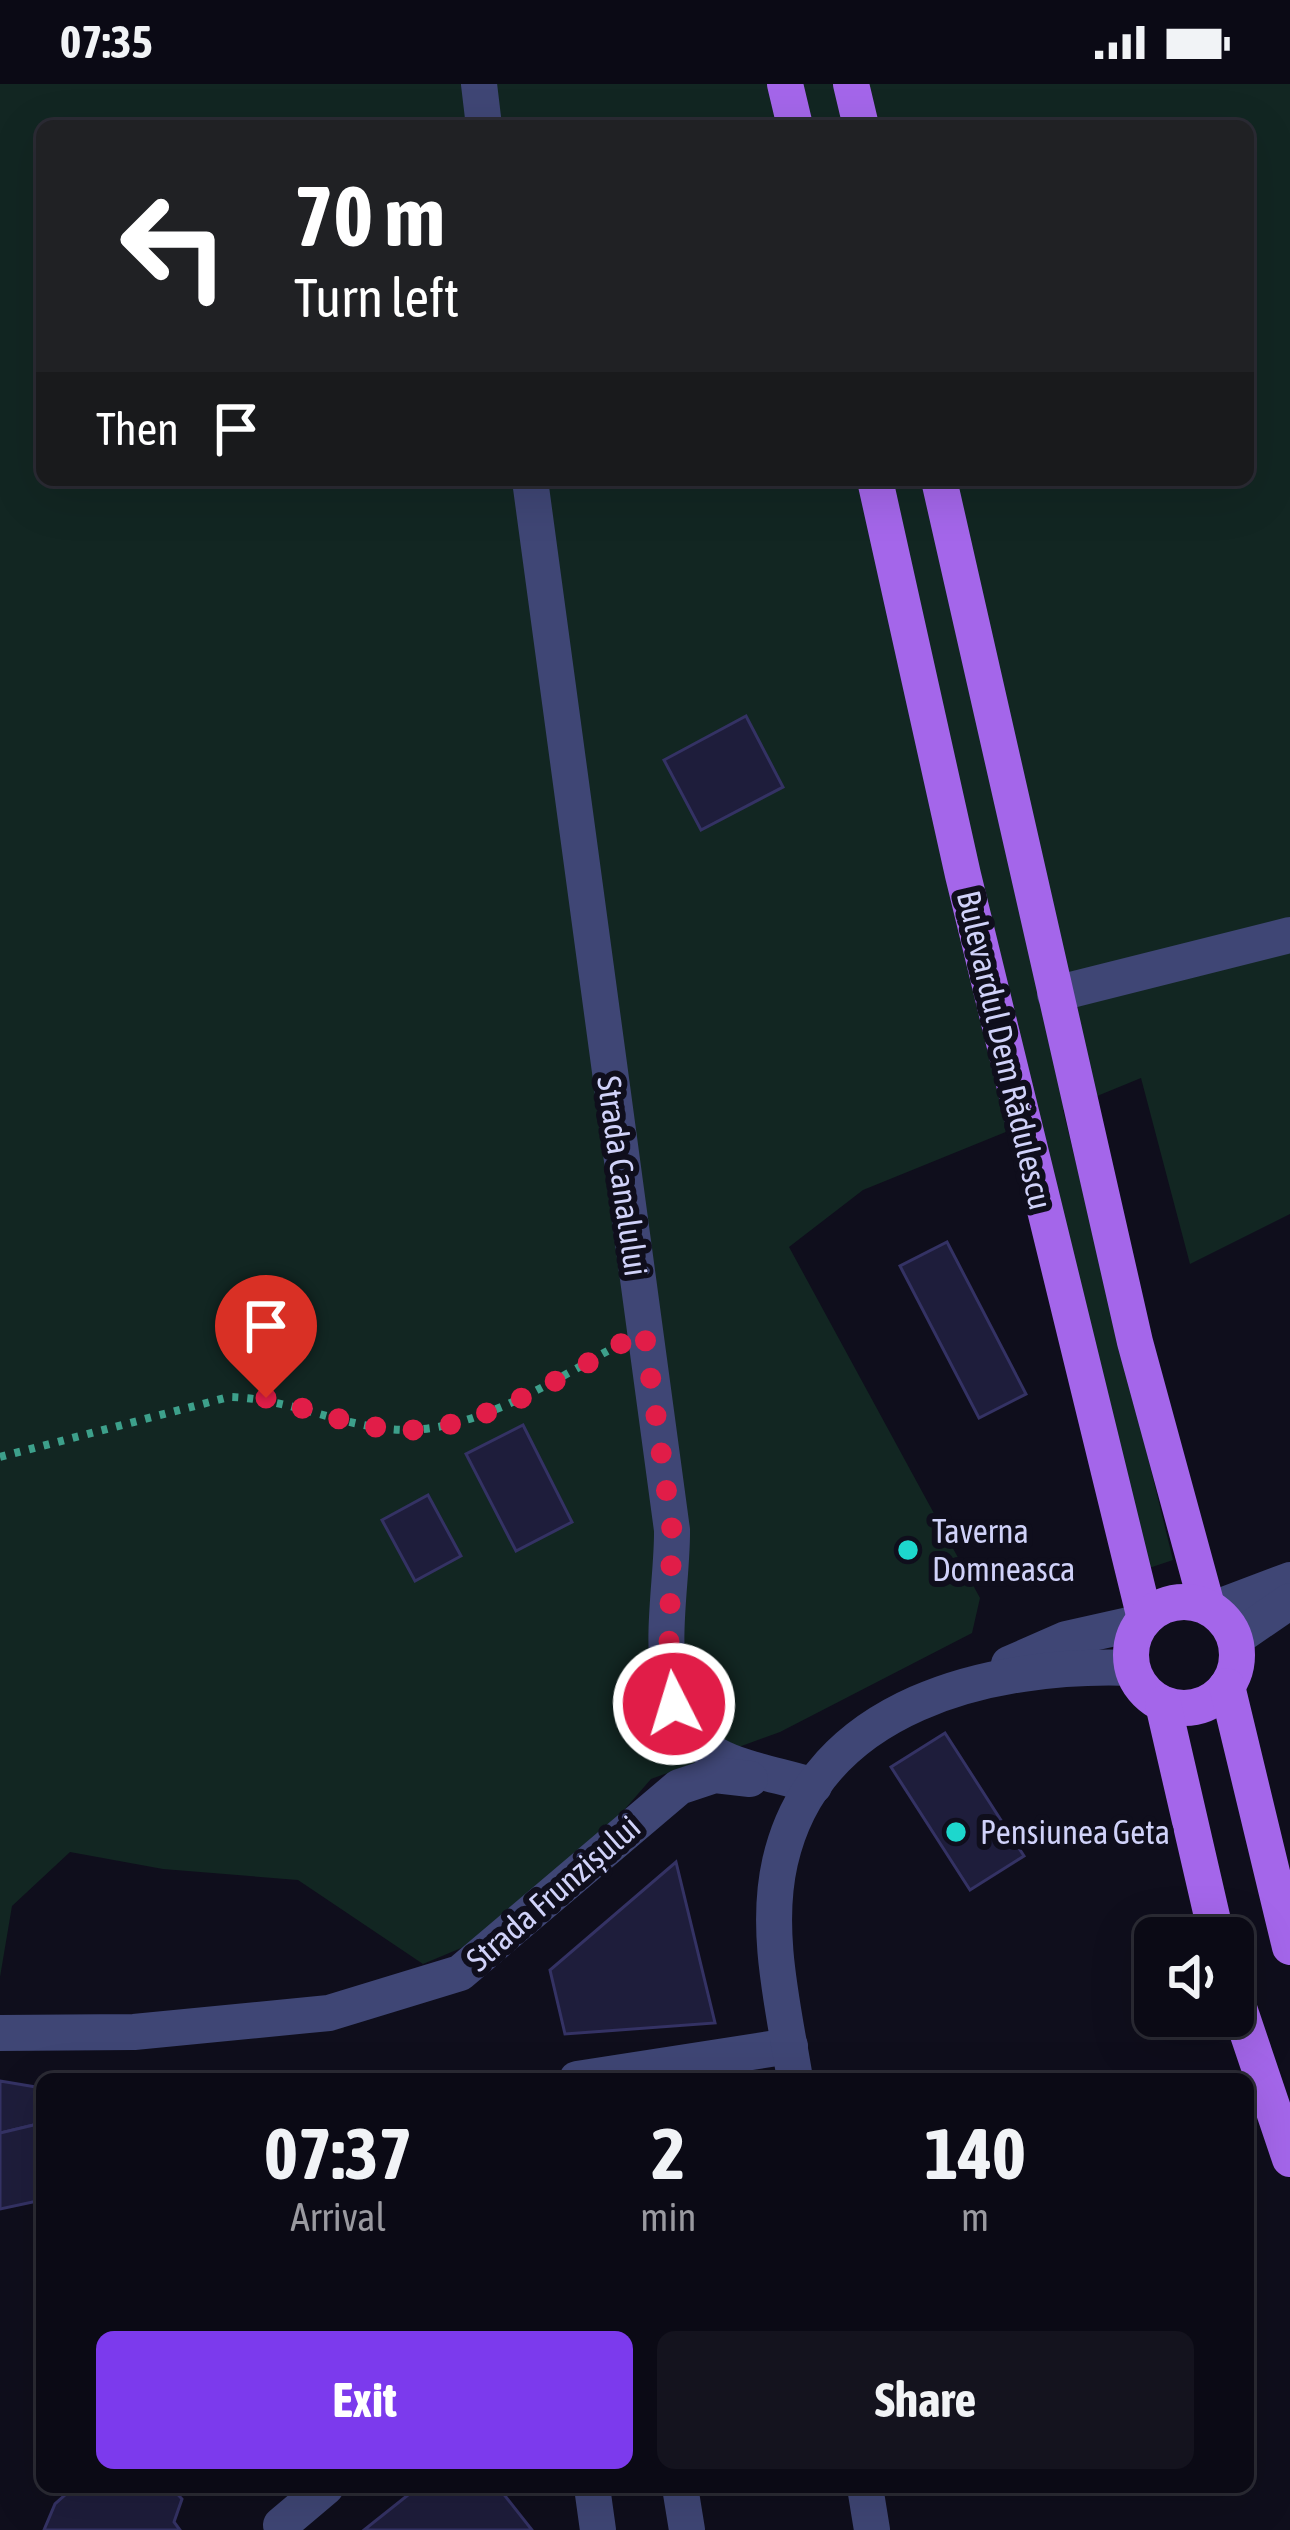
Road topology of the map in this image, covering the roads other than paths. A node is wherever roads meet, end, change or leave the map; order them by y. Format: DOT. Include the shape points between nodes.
graph roads {
  1 [pos="479,84"];
  2 [pos="785,84"];
  3 [pos="851,84"];
  4 [pos="483,120"];
  5 [pos="794,120"];
  6 [pos="860,120"];
  7 [pos="531,486"];
  8 [pos="875,486"];
  9 [pos="940,486"];
  10 [pos="1290,935"];
  11 [pos="1055,994"];
  12 [pos="1290,1580"];
  13 [pos="1290,1600"];
  14 [pos="1210,1608"];
  15 [pos="1143,1620"];
  16 [pos="1235,1639"];
  17 [pos="1132,1668"];
  18 [pos="967,1682"];
  19 [pos="1227,1687"];
  20 [pos="1163,1704"];
  21 [pos="814,1786"];
  22 [pos="1212,1917"];
  23 [pos="1290,1947"];
  24 [pos="0,2033"];
  25 [pos="1249,2037"];
  26 [pos="793,2062"];
  27 [pos="646,2073"];
  28 [pos="1290,2159"];
  29 [pos="319,2493"];
  30 [pos="593,2493"];
  31 [pos="681,2493"];
  32 [pos="866,2493"];
  33 [pos="281,2525"];
  34 [pos="598,2530"];
  35 [pos="687,2530"];
  36 [pos="872,2530"];
  1 -- 4 [label="street"];
  2 -- 5 [label="main road"];
  3 -- 6 [label="main road"];
  7 -- 21 [label="street, Strada Canalului" via="672,1530 668,1679 693,1737 718,1756"];
  8 -- 15 [label="main road, Bulevardul Dem Rădulescu"];
  9 -- 11 [label="main road, Bulevardul Dem Rădulescu"];
  10 -- 11 [label="street"];
  11 -- 14 [label="main road, Bulevardul Dem Rădulescu" via="1141,1364"];
  12 -- 14 [label="street"];
  13 -- 16 [label="street"];
  14 -- 15 [label="main road" via="1174,1602"];
  14 -- 16 [label="main road, Bulevardul Dem Rădulescu"];
  15 -- 17 [label="main road, Bulevardul Dem Rădulescu"];
  15 -- 18 [label="street" via="1066,1639"];
  16 -- 19 [label="main road"];
  17 -- 18 [label="street" via="1082,1666"];
  17 -- 20 [label="main road"];
  18 -- 21 [label="street" via="876,1724"];
  19 -- 20 [label="main road" via="1205,1704"];
  19 -- 23 [label="main road"];
  20 -- 22 [label="main road"];
  21 -- 24 [label="street, Strada Frunzișului" via="715,1775 679,1787 460,1973 399,1994 329,2013 134,2032"];
  21 -- 26 [label="street" via="779,1864 776,1948"];
  25 -- 28 [label="main road"];
  26 -- 27 [label="street"];
  29 -- 33 [label="street"];
  30 -- 34 [label="street"];
  31 -- 35 [label="street"];
  32 -- 36 [label="street"];
}
